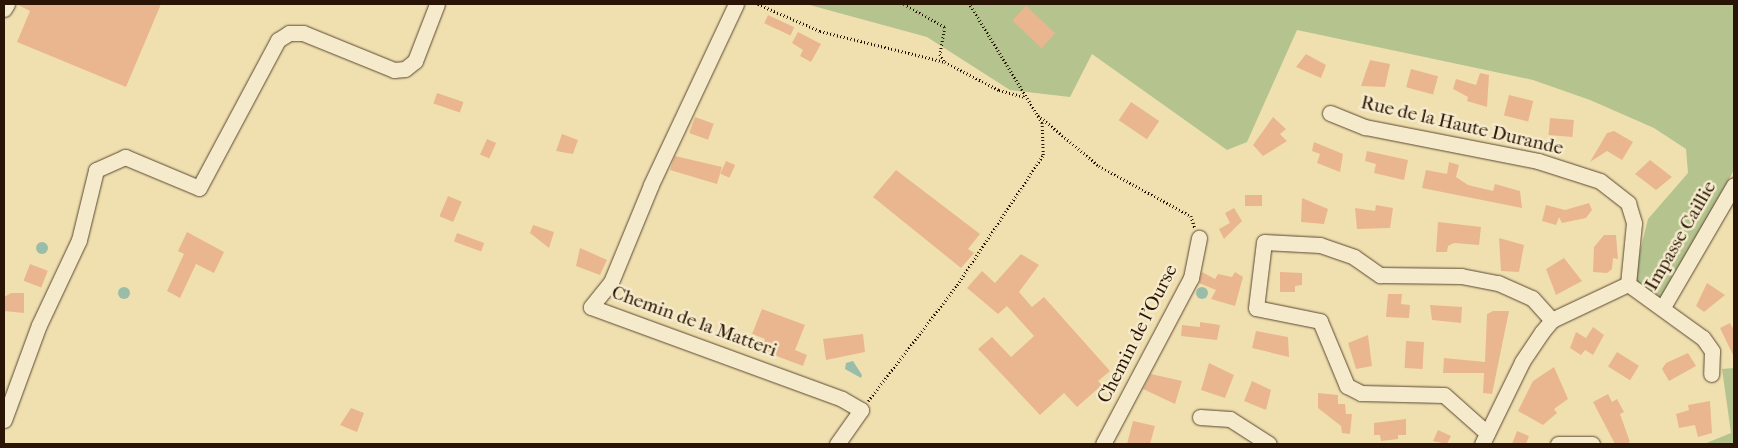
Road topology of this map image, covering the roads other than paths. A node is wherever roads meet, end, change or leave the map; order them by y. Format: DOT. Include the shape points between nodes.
graph roads {
  1 [pos="7,4"];
  2 [pos="437,4"];
  3 [pos="736,4"];
  4 [pos="4,8"];
  5 [pos="1330,113"];
  6 [pos="1734,185"];
  7 [pos="1199,238"];
  8 [pos="1628,284"];
  9 [pos="1663,307"];
  10 [pos="1552,320"];
  11 [pos="1711,374"];
  12 [pos="1200,417"];
  13 [pos="4,420"];
  14 [pos="1485,439"];
  15 [pos="837,444"];
  16 [pos="1103,444"];
  17 [pos="1268,444"];
  18 [pos="1558,444"];
  19 [pos="1592,444"];
  1 -- 4 [label="street"];
  2 -- 13 [label="street" via="415,61 405,69 394,70 302,33 288,33 278,40 199,188 125,157 96,170 71,261 39,325"];
  3 -- 15 [label="street, Chemin de la Matteri" via="651,185 612,282 591,307 824,391 861,410"];
  5 -- 8 [label="street, Rue de la Haute Durande" via="1365,127 1496,151 1600,181 1628,203 1634,223"];
  6 -- 9 [label="street, Impasse Caillie"];
  7 -- 16 [label="street, Chemin de l'Ourse" via="1191,278"];
  8 -- 9 [label="street"];
  8 -- 10 [label="street"];
  9 -- 11 [label="street" via="1708,344 1714,366"];
  10 -- 14 [label="street" via="1522,362"];
  10 -- 14 [label="street" via="1532,298 1498,283 1461,276 1380,275 1354,257 1320,245 1264,242 1256,308 1320,321 1347,386 1361,394 1444,395"];
  12 -- 17 [label="street" via="1230,419"];
  18 -- 19 [label="street"];
}
